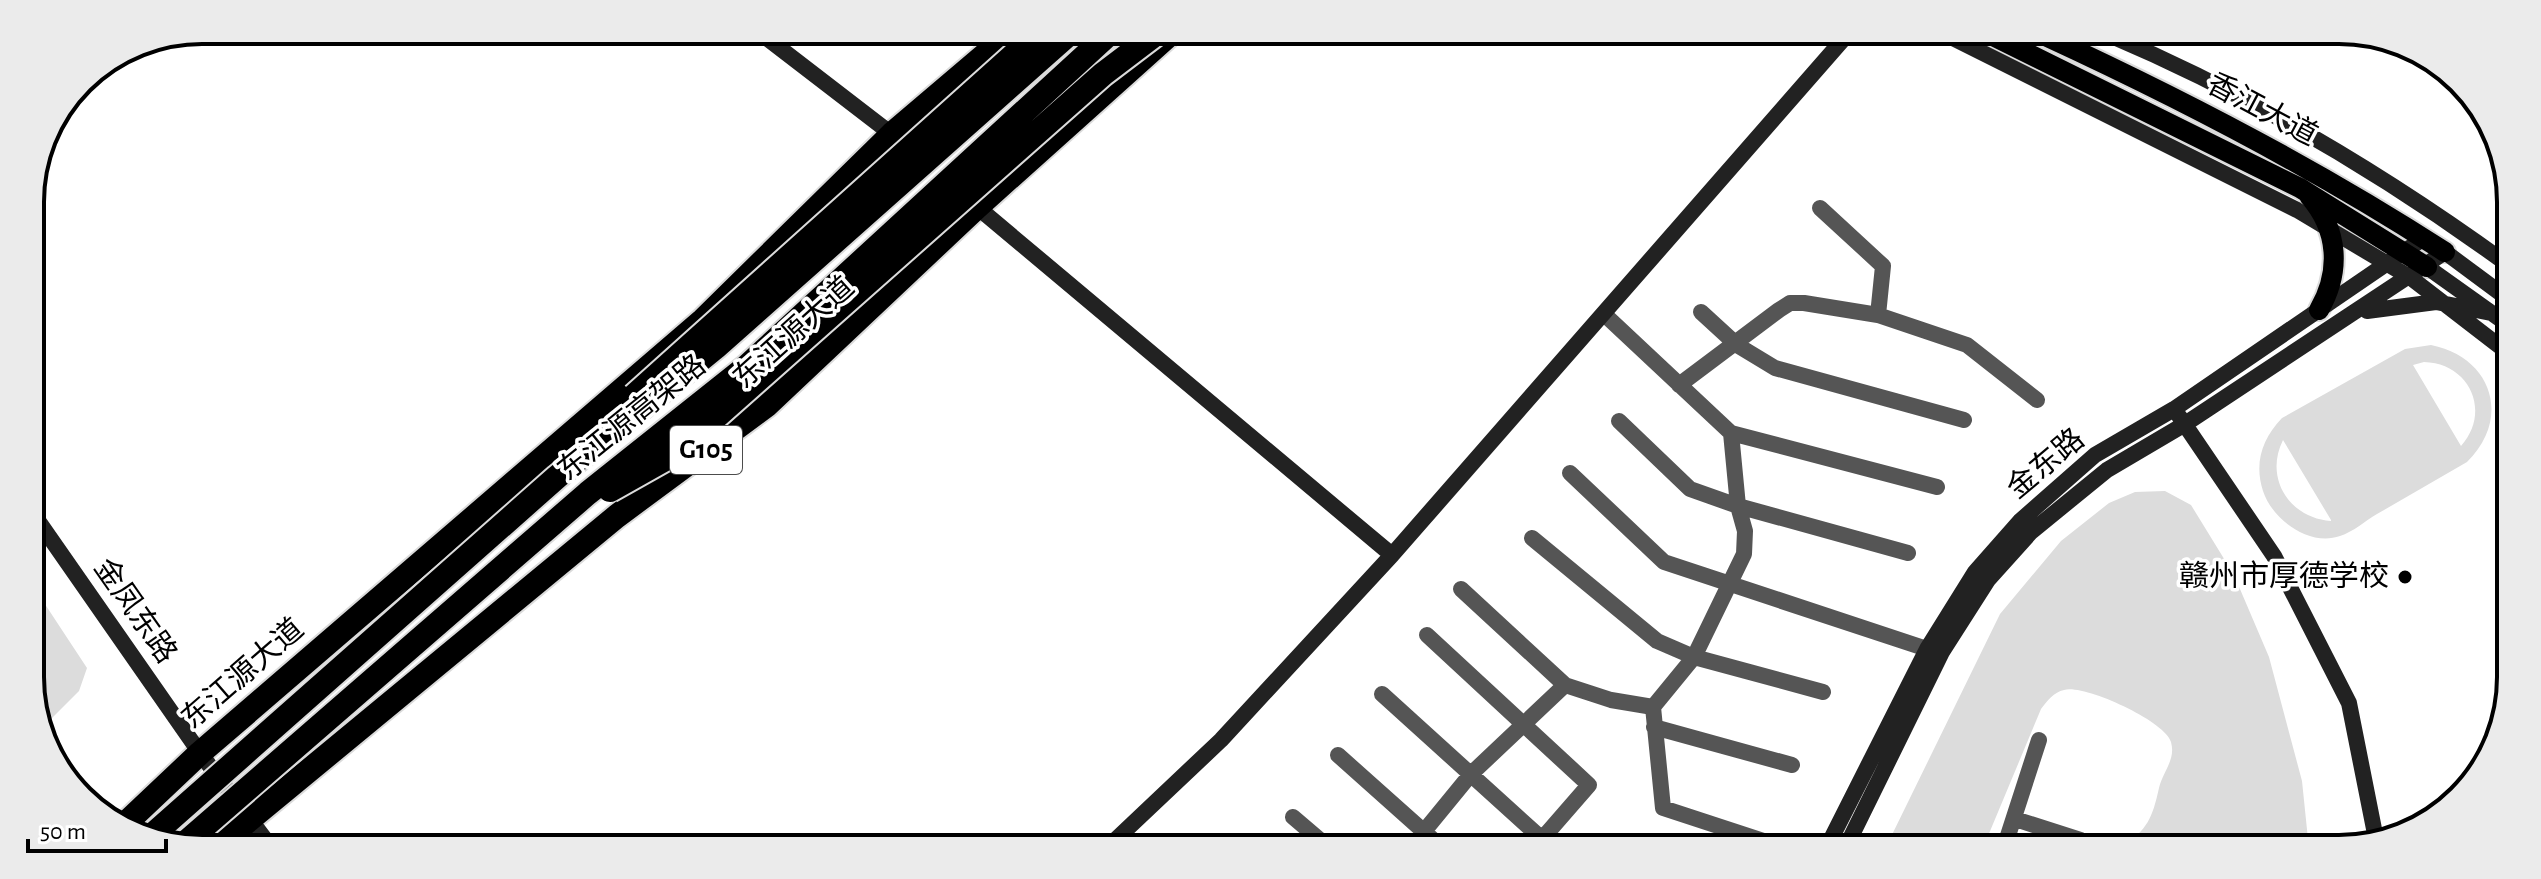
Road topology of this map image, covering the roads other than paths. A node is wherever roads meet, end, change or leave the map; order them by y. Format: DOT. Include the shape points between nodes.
graph roads {
  1 [pos="775,44"];
  2 [pos="998,44"];
  3 [pos="1024,44"];
  4 [pos="1057,44"];
  5 [pos="1098,44"];
  6 [pos="1143,44"];
  7 [pos="1159,44"];
  8 [pos="1839,44"];
  9 [pos="1965,44"];
  10 [pos="2009,44"];
  11 [pos="2062,44"];
  12 [pos="2129,44"];
  13 [pos="892,134"];
  14 [pos="2300,188"];
  15 [pos="977,207"];
  16 [pos="1820,208"];
  17 [pos="2329,228"];
  18 [pos="2424,238"];
  19 [pos="2445,252"];
  20 [pos="2497,252"];
  21 [pos="2396,257"];
  22 [pos="2419,273"];
  23 [pos="2497,291"];
  24 [pos="2444,303"];
  25 [pos="2319,310"];
  26 [pos="1701,312"];
  27 [pos="2491,313"];
  28 [pos="1604,314"];
  29 [pos="1878,315"];
  30 [pos="2350,317"];
  31 [pos="2497,317"];
  32 [pos="2497,344"];
  33 [pos="1737,345"];
  34 [pos="1679,385"];
  35 [pos="2037,400"];
  36 [pos="2174,409"];
  37 [pos="1964,420"];
  38 [pos="1619,421"];
  39 [pos="2185,424"];
  40 [pos="1731,433"];
  41 [pos="1570,473"];
  42 [pos="557,477"];
  43 [pos="1937,487"];
  44 [pos="1738,506"];
  45 [pos="558,518"];
  46 [pos="44,529"];
  47 [pos="1532,538"];
  48 [pos="1908,553"];
  49 [pos="1392,555"];
  50 [pos="1731,584"];
  51 [pos="1461,589"];
  52 [pos="1427,635"];
  53 [pos="1927,649"];
  54 [pos="1694,657"];
  55 [pos="1565,685"];
  56 [pos="1823,692"];
  57 [pos="1382,694"];
  58 [pos="1653,707"];
  59 [pos="1521,723"];
  60 [pos="1654,727"];
  61 [pos="2039,740"];
  62 [pos="200,753"];
  63 [pos="1338,755"];
  64 [pos="1792,765"];
  65 [pos="1471,774"];
  66 [pos="1293,817"];
  67 [pos="131,818"];
  68 [pos="249,818"];
  69 [pos="2015,819"];
  70 [pos="159,829"];
  71 [pos="1423,831"];
  72 [pos="2374,831"];
  73 [pos="195,835"];
  74 [pos="230,835"];
  75 [pos="262,835"];
  76 [pos="1121,835"];
  77 [pos="1314,835"];
  78 [pos="1420,835"];
  79 [pos="1428,835"];
  80 [pos="1538,835"];
  81 [pos="1545,835"];
  82 [pos="1745,835"];
  83 [pos="1833,835"];
  84 [pos="1852,835"];
  85 [pos="2009,835"];
  86 [pos="2065,835"];
  1 -- 13 [label="street"];
  2 -- 13 [label="highway, 东江源大道"];
  3 -- 42 [label="highway, bridge" via="644,386"];
  4 -- 42 [label="highway, 东江源高架路, bridge" via="716,347"];
  5 -- 45 [label="highway, 东江源高架路, bridge" via="745,368"];
  6 -- 45 [label="highway, bridge" via="674,454"];
  7 -- 15 [label="highway, 东江源大道 / G105"];
  8 -- 28 [label="street"];
  9 -- 17 [label="street"];
  10 -- 14 [label="main road"];
  11 -- 18 [label="main road, 香江大道" via="2214,117"];
  12 -- 20 [label="street" via="2227,89 2305,133"];
  13 -- 15 [label="street"];
  13 -- 62 [label="highway, 东江源大道" via="703,320"];
  14 -- 17 [label="main road"];
  14 -- 21 [label="main road"];
  15 -- 49 [label="street"];
  15 -- 68 [label="highway, 东江源大道 / G105" via="767,405 617,516"];
  16 -- 29 [label="street" via="1883,266"];
  17 -- 21 [label="street"];
  17 -- 25 [label="main road" via="2334,270"];
  18 -- 19 [label="main road, 香江大道"];
  18 -- 21 [label="street, 金东路"];
  19 -- 22 [label="street, 金东路"];
  19 -- 23 [label="street"];
  21 -- 22 [label="main road"];
  21 -- 25 [label="street, 金东路"];
  22 -- 24 [label="street"];
  22 -- 27 [label="street"];
  22 -- 30 [label="street, 金东路"];
  24 -- 27 [label="street"];
  24 -- 30 [label="street" via="2392,305"];
  24 -- 32 [label="street"];
  25 -- 36 [label="street, 金东路"];
  26 -- 33 [label="street"];
  27 -- 31 [label="street"];
  28 -- 34 [label="street"];
  28 -- 49 [label="street"];
  29 -- 33 [label="street" via="1790,303"];
  29 -- 35 [label="street" via="1967,345"];
  30 -- 39 [label="street, 金东路"];
  33 -- 34 [label="street"];
  33 -- 37 [label="street" via="1775,368"];
  34 -- 40 [label="street"];
  36 -- 39 [label="street"];
  36 -- 53 [label="street, 金东路" via="2095,455 2020,521 1975,572"];
  38 -- 44 [label="street" via="1690,489"];
  39 -- 72 [label="street" via="2274,556 2349,703"];
  39 -- 84 [label="street, 金东路" via="2107,470 2031,532 1988,580 1942,652"];
  40 -- 43 [label="street"];
  40 -- 44 [label="street"];
  41 -- 50 [label="street" via="1664,562"];
  42 -- 70 [label="highway, 东江源高架路, bridge"];
  44 -- 48 [label="street"];
  44 -- 50 [label="street" via="1744,554"];
  45 -- 73 [label="highway, 东江源高架路, bridge"];
  46 -- 62 [label="street, 金凤东路"];
  47 -- 54 [label="street" via="1657,641"];
  49 -- 76 [label="street" via="1221,740"];
  50 -- 53 [label="street"];
  50 -- 54 [label="street"];
  51 -- 55 [label="street"];
  52 -- 59 [label="street"];
  53 -- 83 [label="street, 金东路"];
  54 -- 56 [label="street"];
  54 -- 58 [label="street"];
  55 -- 58 [label="street"];
  55 -- 59 [label="street"];
  57 -- 65 [label="street"];
  58 -- 60 [label="street"];
  59 -- 65 [label="street"];
  59 -- 81 [label="street" via="1589,785"];
  60 -- 64 [label="street"];
  60 -- 82 [label="street" via="1663,808"];
  61 -- 69 [label="street"];
  62 -- 67 [label="highway, 东江源大道"];
  62 -- 68 [label="street, 金凤东路"];
  63 -- 71 [label="street"];
  65 -- 71 [label="street"];
  65 -- 80 [label="street"];
  66 -- 77 [label="street"];
  68 -- 74 [label="highway, 东江源大道 / G105"];
  68 -- 75 [label="street, 金凤东路"];
  69 -- 85 [label="street"];
  69 -- 86 [label="street"];
  71 -- 78 [label="street"];
  71 -- 79 [label="street"];
}
